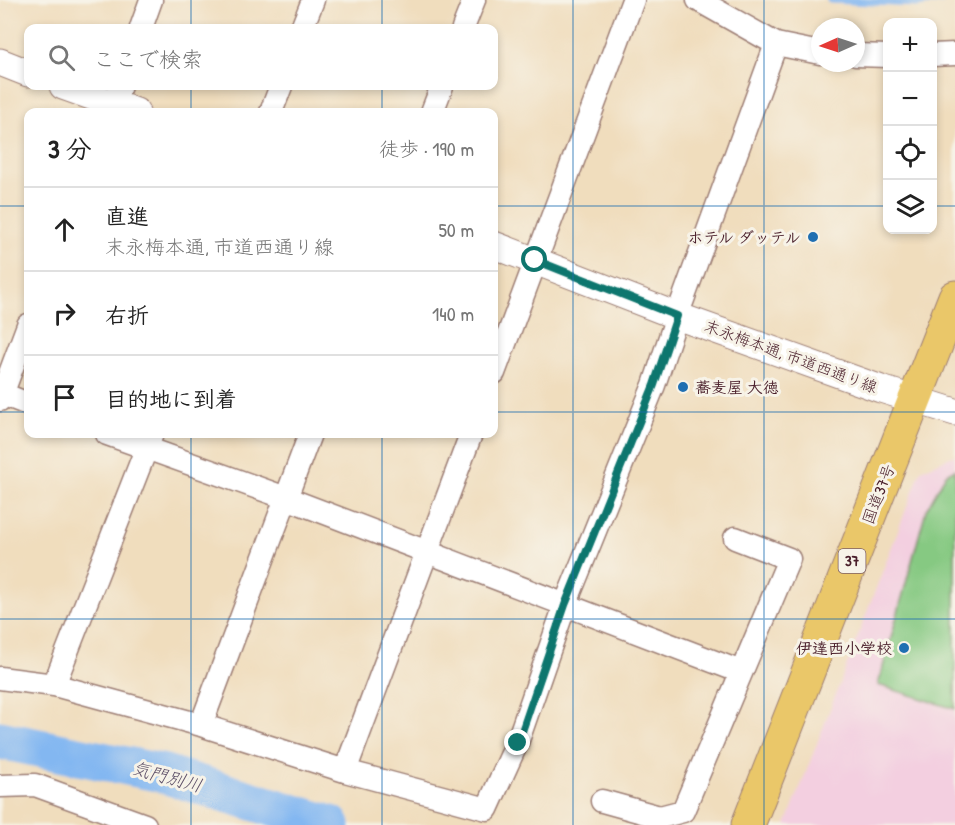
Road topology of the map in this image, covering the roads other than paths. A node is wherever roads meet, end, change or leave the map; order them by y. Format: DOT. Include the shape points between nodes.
graph roads {
  1 [pos="151,0"];
  2 [pos="313,0"];
  3 [pos="474,0"];
  4 [pos="633,0"];
  5 [pos="699,0"];
  6 [pos="142,24"];
  7 [pos="304,24"];
  8 [pos="465,24"];
  9 [pos="776,44"];
  10 [pos="811,51"];
  11 [pos="955,54"];
  12 [pos="865,55"];
  13 [pos="937,55"];
  14 [pos="883,56"];
  15 [pos="0,62"];
  16 [pos="24,71"];
  17 [pos="76,90"];
  18 [pos="279,90"];
  19 [pos="440,90"];
  20 [pos="120,104"];
  21 [pos="273,108"];
  22 [pos="434,108"];
  23 [pos="498,246"];
  24 [pos="535,260"];
  25 [pos="955,297"];
  26 [pos="677,316"];
  27 [pos="24,336"];
  28 [pos="498,362"];
  29 [pos="1,396"];
  30 [pos="915,400"];
  31 [pos="24,403"];
  32 [pos="955,412"];
  33 [pos="131,438"];
  34 [pos="308,438"];
  35 [pos="470,438"];
  36 [pos="149,441"];
  37 [pos="286,498"];
  38 [pos="735,538"];
  39 [pos="428,552"];
  40 [pos="565,605"];
  41 [pos="741,672"];
  42 [pos="0,678"];
  43 [pos="54,685"];
  44 [pos="201,725"];
  45 [pos="345,771"];
  46 [pos="0,786"];
  47 [pos="602,801"];
  48 [pos="145,825"];
  49 [pos="748,825"];
  1 -- 6 [label="street"];
  2 -- 7 [label="street"];
  3 -- 8 [label="street"];
  4 -- 24 [label="street"];
  5 -- 9 [label="street"];
  9 -- 10 [label="street"];
  9 -- 26 [label="street"];
  11 -- 13 [label="street"];
  12 -- 14 [label="street"];
  15 -- 16 [label="street"];
  17 -- 20 [label="street"];
  18 -- 21 [label="street"];
  19 -- 22 [label="street"];
  23 -- 24 [label="street, 末永梅本通, 市道西通り線"];
  24 -- 26 [label="street, 末永梅本通, 市道西通り線"];
  24 -- 28 [label="street"];
  25 -- 30 [label="highway, 国道37号 / 37"];
  26 -- 30 [label="street, 末永梅本通, 市道西通り線"];
  26 -- 40 [label="street" via="654,385"];
  27 -- 29 [label="street"];
  29 -- 31 [label="street"];
  30 -- 32 [label="street, 末永梅本通, 市道西通り線"];
  30 -- 49 [label="highway, 国道37号 / 37"];
  33 -- 36 [label="street"];
  34 -- 37 [label="street"];
  35 -- 39 [label="street"];
  36 -- 37 [label="street"];
  36 -- 43 [label="street"];
  37 -- 39 [label="street"];
  37 -- 44 [label="street"];
  38 -- 41 [label="street" via="789,559"];
  39 -- 40 [label="street"];
  39 -- 45 [label="street"];
  40 -- 41 [label="street"];
  40 -- 45 [label="street" via="518,743 487,809"];
  41 -- 47 [label="street" via="683,811 660,817"];
  42 -- 43 [label="street"];
  43 -- 44 [label="street"];
  44 -- 45 [label="street"];
  46 -- 48 [label="street" via="35,785"];
}
